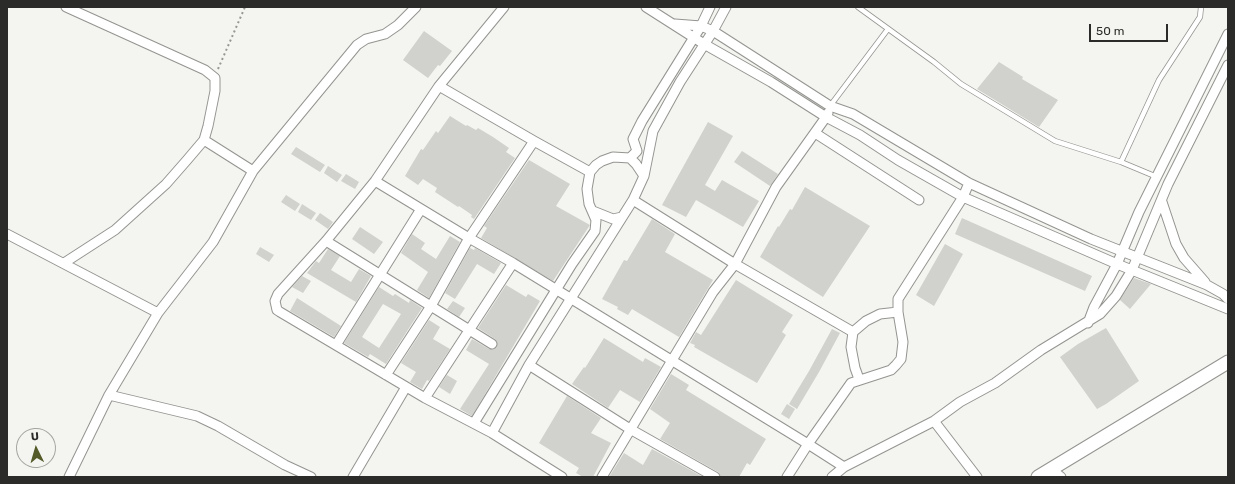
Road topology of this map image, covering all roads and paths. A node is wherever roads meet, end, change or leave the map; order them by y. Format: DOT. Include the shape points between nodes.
graph roads {
  1 [pos="66,7"];
  2 [pos="245,7"];
  3 [pos="416,7"];
  4 [pos="504,7"];
  5 [pos="646,7"];
  6 [pos="710,7"];
  7 [pos="726,7"];
  8 [pos="858,7"];
  9 [pos="1201,7"];
  10 [pos="674,24"];
  11 [pos="701,26"];
  12 [pos="888,28"];
  13 [pos="713,31"];
  14 [pos="1228,34"];
  15 [pos="694,37"];
  16 [pos="704,44"];
  17 [pos="1228,65"];
  18 [pos="215,78"];
  19 [pos="439,86"];
  20 [pos="830,106"];
  21 [pos="826,117"];
  22 [pos="815,133"];
  23 [pos="204,140"];
  24 [pos="534,141"];
  25 [pos="630,158"];
  26 [pos="1121,162"];
  27 [pos="253,171"];
  28 [pos="590,172"];
  29 [pos="644,176"];
  30 [pos="1158,177"];
  31 [pos="375,181"];
  32 [pos="969,183"];
  33 [pos="1168,184"];
  34 [pos="963,197"];
  35 [pos="633,200"];
  36 [pos="919,200"];
  37 [pos="1162,202"];
  38 [pos="421,209"];
  39 [pos="593,211"];
  40 [pos="622,217"];
  41 [pos="7,234"];
  42 [pos="469,238"];
  43 [pos="326,240"];
  44 [pos="1122,251"];
  45 [pos="1138,257"];
  46 [pos="64,263"];
  47 [pos="513,263"];
  48 [pos="735,264"];
  49 [pos="1117,264"];
  50 [pos="1132,270"];
  51 [pos="380,275"];
  52 [pos="1207,285"];
  53 [pos="556,290"];
  54 [pos="571,299"];
  55 [pos="1228,299"];
  56 [pos="431,306"];
  57 [pos="1228,309"];
  58 [pos="898,312"];
  59 [pos="158,313"];
  60 [pos="1088,323"];
  61 [pos="470,330"];
  62 [pos="853,332"];
  63 [pos="492,344"];
  64 [pos="336,345"];
  65 [pos="672,360"];
  66 [pos="1228,362"];
  67 [pos="529,365"];
  68 [pos="386,375"];
  69 [pos="860,379"];
  70 [pos="406,387"];
  71 [pos="109,394"];
  72 [pos="425,398"];
  73 [pos="934,421"];
  74 [pos="474,423"];
  75 [pos="630,429"];
  76 [pos="492,433"];
  77 [pos="808,444"];
  78 [pos="844,467"];
  79 [pos="1056,473"];
  80 [pos="69,477"];
  81 [pos="311,477"];
  82 [pos="353,477"];
  83 [pos="562,477"];
  84 [pos="602,477"];
  85 [pos="715,477"];
  86 [pos="787,477"];
  87 [pos="832,477"];
  88 [pos="977,477"];
  89 [pos="1038,477"];
  1 -- 18 [label="street" via="198,67"];
  2 -- 18 [label="path"];
  3 -- 27 [label="street" via="398,25 357,45"];
  4 -- 19 [label="street"];
  5 -- 10 [label="street"];
  6 -- 11 [label="street"];
  7 -- 13 [label="street"];
  8 -- 12 [label="lane"];
  9 -- 26 [label="lane" via="1200,17 1160,80"];
  10 -- 11 [label="street"];
  10 -- 15 [label="street"];
  11 -- 13 [label="street"];
  11 -- 15 [label="street"];
  12 -- 20 [label="lane"];
  12 -- 26 [label="lane" via="961,84 1055,141"];
  13 -- 16 [label="street"];
  13 -- 20 [label="street"];
  14 -- 30 [label="street"];
  15 -- 16 [label="street"];
  15 -- 25 [label="street" via="633,139 636,151"];
  16 -- 21 [label="street"];
  16 -- 29 [label="street" via="653,131"];
  17 -- 33 [label="street"];
  18 -- 23 [label="street" via="215,91"];
  19 -- 24 [label="street"];
  19 -- 31 [label="street"];
  20 -- 21 [label="street"];
  20 -- 32 [label="street" via="853,114"];
  21 -- 22 [label="street"];
  21 -- 34 [label="street"];
  22 -- 36 [label="street"];
  22 -- 48 [label="street" via="776,187"];
  23 -- 27 [label="street"];
  23 -- 46 [label="street" via="171,178 116,230"];
  24 -- 28 [label="street"];
  24 -- 42 [label="street"];
  25 -- 28 [label="street" via="609,158 596,165"];
  25 -- 29 [label="street"];
  26 -- 30 [label="lane"];
  27 -- 59 [label="street" via="213,242"];
  28 -- 39 [label="street" via="587,189 589,204"];
  29 -- 35 [label="street"];
  30 -- 33 [label="street"];
  30 -- 44 [label="street"];
  31 -- 38 [label="street"];
  31 -- 43 [label="street"];
  32 -- 34 [label="street"];
  32 -- 44 [label="street"];
  33 -- 37 [label="street"];
  34 -- 49 [label="street"];
  34 -- 58 [label="street" via="901,294"];
  35 -- 40 [label="street"];
  35 -- 48 [label="street"];
  37 -- 45 [label="street"];
  37 -- 52 [label="street" via="1176,244 1184,258"];
  38 -- 42 [label="street"];
  38 -- 51 [label="street"];
  39 -- 40 [label="street" via="613,219"];
  39 -- 53 [label="street" via="595,231"];
  40 -- 54 [label="street"];
  41 -- 46 [label="street"];
  42 -- 47 [label="street"];
  42 -- 56 [label="street"];
  43 -- 51 [label="street"];
  43 -- 64 [label="street" via="275,300 277,310"];
  44 -- 45 [label="street"];
  44 -- 49 [label="street"];
  45 -- 50 [label="street"];
  45 -- 52 [label="street"];
  46 -- 59 [label="street"];
  47 -- 53 [label="street"];
  47 -- 61 [label="street"];
  48 -- 62 [label="street"];
  48 -- 65 [label="street" via="713,292"];
  49 -- 50 [label="street"];
  49 -- 60 [label="street"];
  50 -- 57 [label="street"];
  50 -- 60 [label="street" via="1116,296"];
  51 -- 56 [label="street"];
  51 -- 64 [label="street"];
  52 -- 55 [label="street"];
  53 -- 54 [label="street"];
  53 -- 74 [label="street"];
  54 -- 65 [label="street"];
  54 -- 67 [label="street"];
  56 -- 61 [label="street"];
  56 -- 68 [label="street"];
  58 -- 62 [label="street" via="880,314"];
  58 -- 69 [label="street" via="903,342 901,359 891,370"];
  59 -- 71 [label="street"];
  60 -- 73 [label="street" via="1042,350 995,383 960,402"];
  61 -- 63 [label="street"];
  61 -- 72 [label="street"];
  62 -- 69 [label="street" via="851,347"];
  64 -- 68 [label="street"];
  65 -- 75 [label="street"];
  65 -- 77 [label="street"];
  66 -- 79 [label="main road"];
  67 -- 75 [label="street"];
  67 -- 76 [label="street"];
  68 -- 70 [label="street"];
  69 -- 77 [label="street" via="850,383"];
  70 -- 72 [label="street"];
  70 -- 82 [label="street"];
  71 -- 80 [label="street"];
  71 -- 81 [label="street" via="197,416"];
  72 -- 74 [label="street"];
  73 -- 78 [label="street"];
  73 -- 88 [label="street"];
  74 -- 76 [label="street"];
  75 -- 84 [label="street"];
  75 -- 85 [label="street"];
  76 -- 83 [label="street"];
  77 -- 78 [label="street"];
  77 -- 86 [label="street"];
  78 -- 87 [label="street"];
  79 -- 89 [label="main road"];
}
